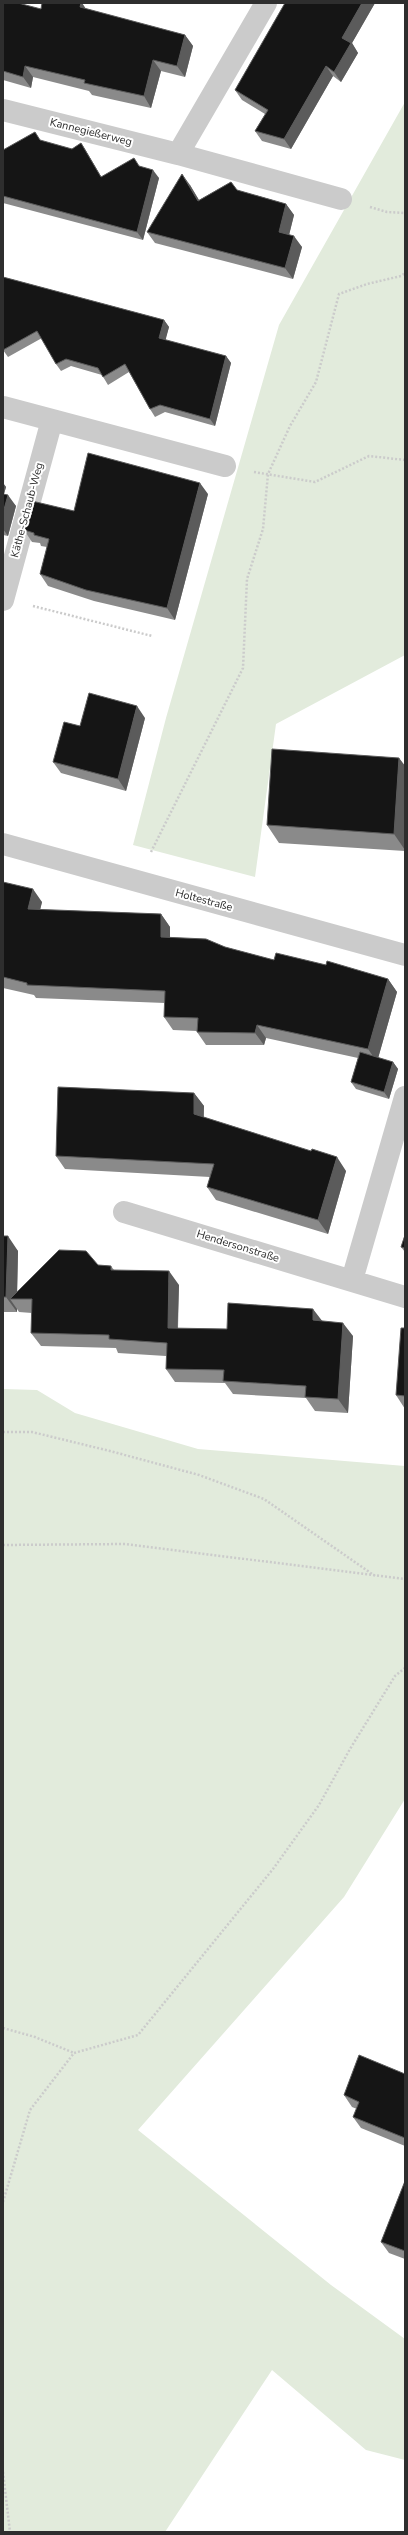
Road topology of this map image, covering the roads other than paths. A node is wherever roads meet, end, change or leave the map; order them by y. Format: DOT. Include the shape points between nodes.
graph roads {
  1 [pos="266,3"];
  2 [pos="3,110"];
  3 [pos="178,154"];
  4 [pos="341,199"];
  5 [pos="3,407"];
  6 [pos="52,420"];
  7 [pos="225,466"];
  8 [pos="3,600"];
  9 [pos="3,844"];
  10 [pos="405,955"];
  11 [pos="405,1097"];
  12 [pos="124,1212"];
  13 [pos="352,1280"];
  14 [pos="405,1297"];
  1 -- 3 [label="street"];
  2 -- 3 [label="street, Kannegießerweg"];
  3 -- 4 [label="street, Kannegießerweg"];
  5 -- 6 [label="street"];
  6 -- 7 [label="street"];
  6 -- 8 [label="street, Käthe-Schaub-Weg"];
  9 -- 10 [label="street, Holtestraße"];
  11 -- 13 [label="street"];
  12 -- 13 [label="street, Hendersonstraße"];
  13 -- 14 [label="street, Hendersonstraße"];
}
